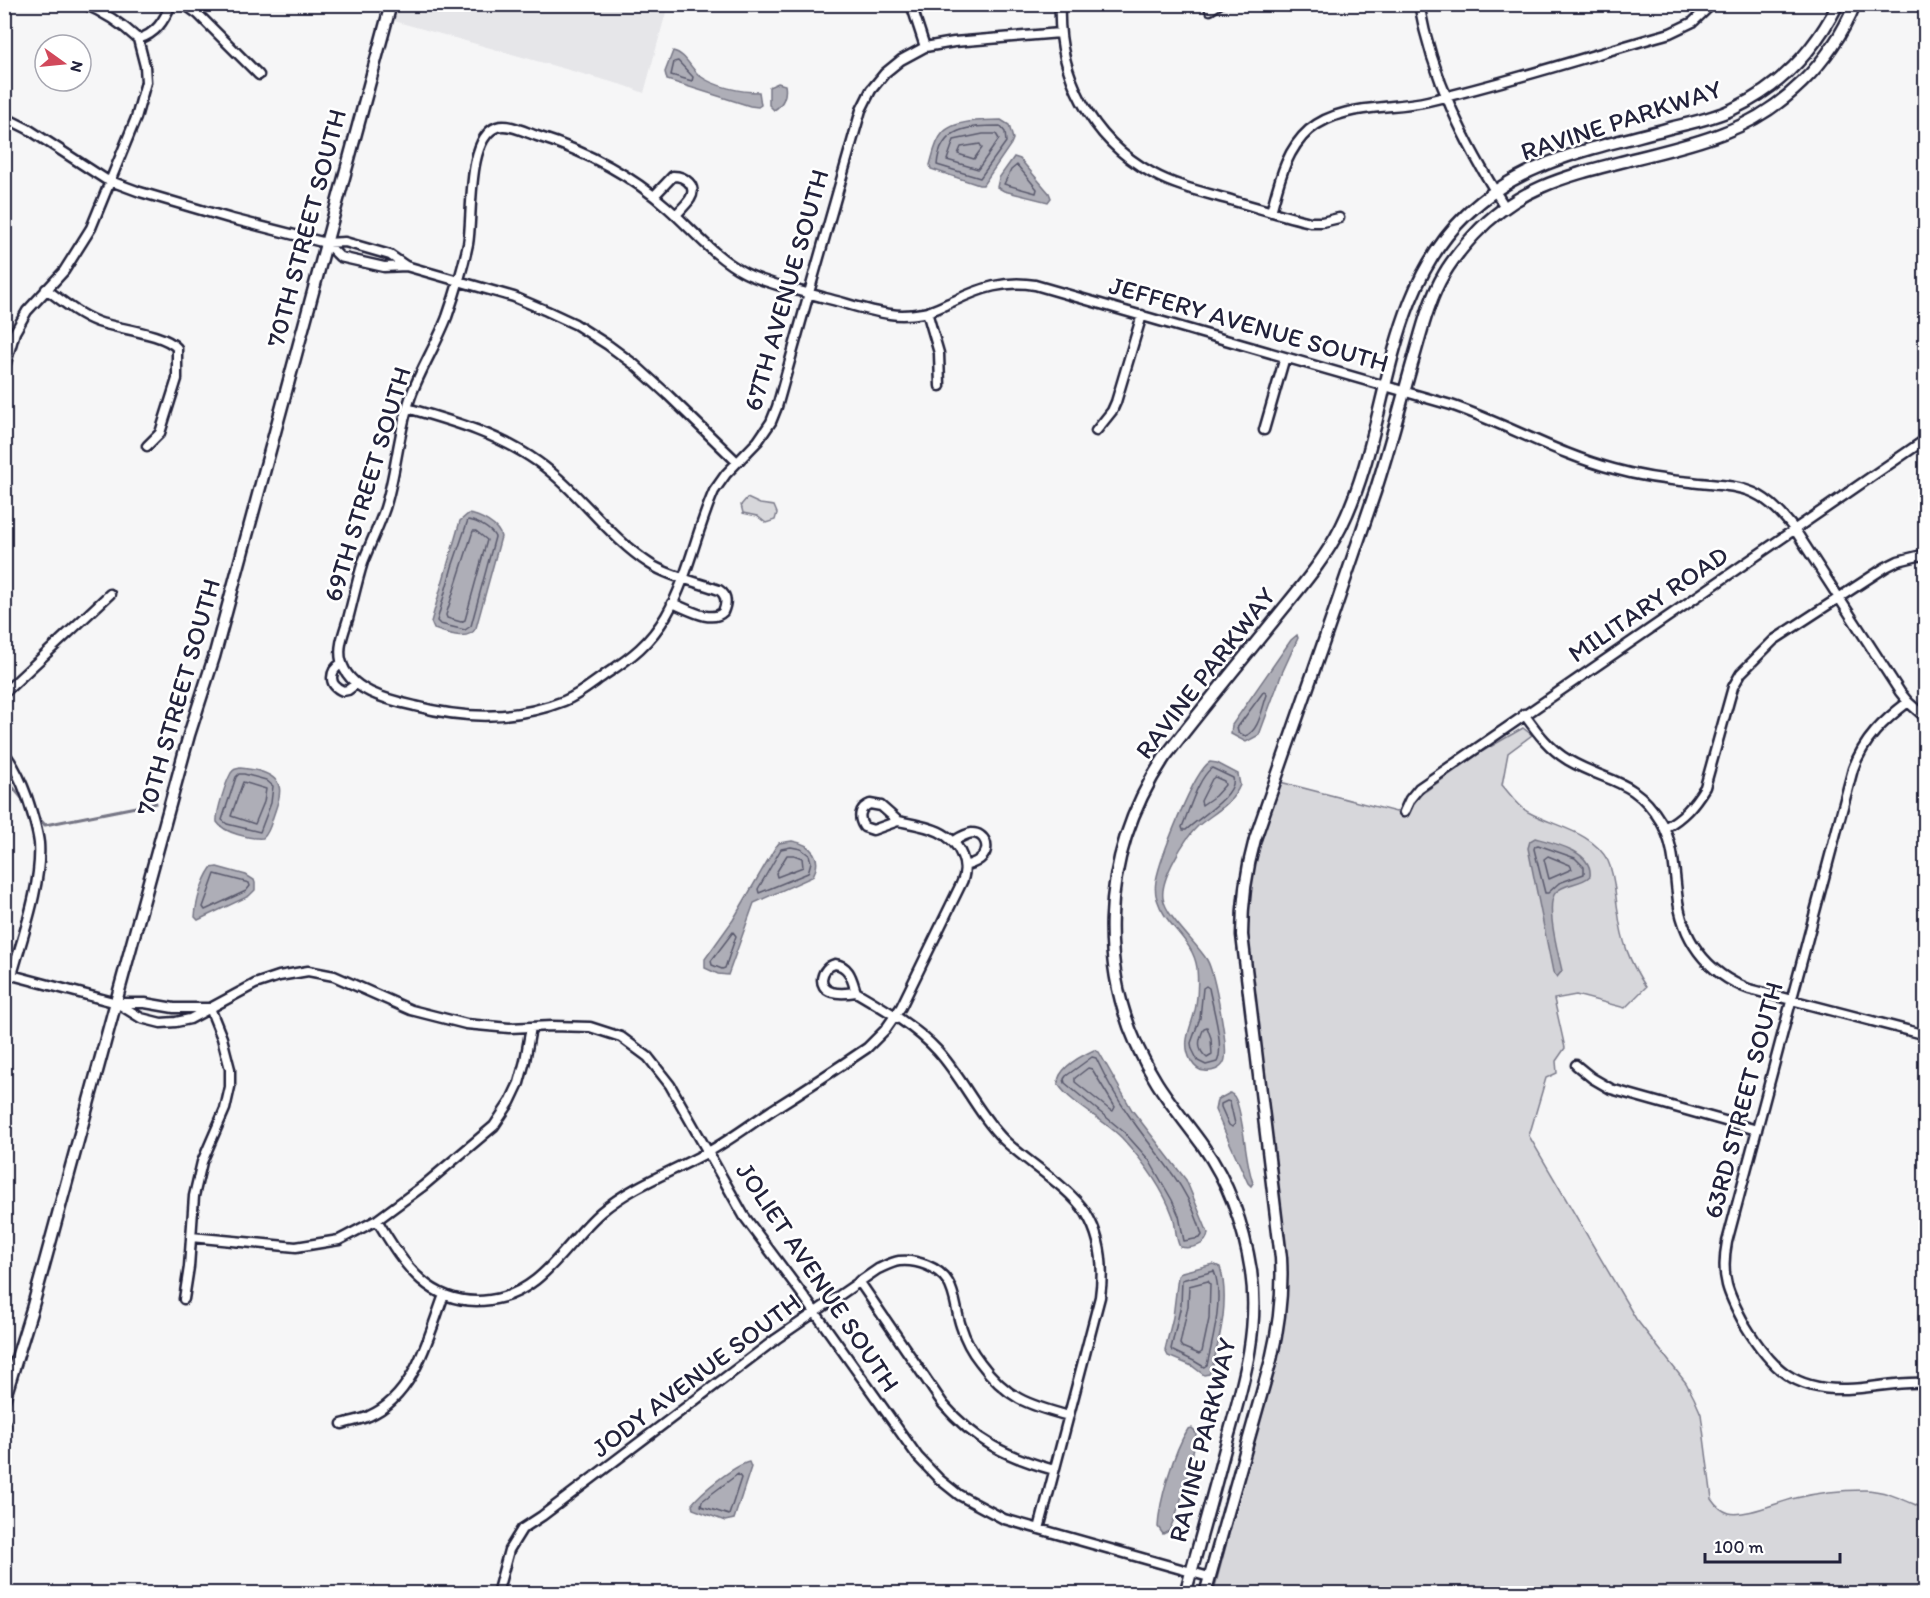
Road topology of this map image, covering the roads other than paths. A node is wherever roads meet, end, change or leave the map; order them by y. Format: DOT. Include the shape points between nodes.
graph roads {
  1 [pos="84,4"];
  2 [pos="171,4"];
  3 [pos="184,4"];
  4 [pos="392,4"];
  5 [pos="911,4"];
  6 [pos="1060,4"];
  7 [pos="1219,4"];
  8 [pos="1419,4"];
  9 [pos="1712,4"];
  10 [pos="1838,4"];
  11 [pos="1855,4"];
  12 [pos="1210,10"];
  13 [pos="1060,33"];
  14 [pos="138,39"];
  15 [pos="925,47"];
  16 [pos="259,75"];
  17 [pos="1446,96"];
  18 [pos="4,117"];
  19 [pos="491,129"];
  20 [pos="110,181"];
  21 [pos="1495,190"];
  22 [pos="654,196"];
  23 [pos="1505,207"];
  24 [pos="1271,212"];
  25 [pos="676,215"];
  26 [pos="1339,218"];
  27 [pos="326,243"];
  28 [pos="406,266"];
  29 [pos="458,280"];
  30 [pos="46,290"];
  31 [pos="809,293"];
  32 [pos="927,312"];
  33 [pos="1142,315"];
  34 [pos="1285,357"];
  35 [pos="4,370"];
  36 [pos="1386,385"];
  37 [pos="940,386"];
  38 [pos="1405,391"];
  39 [pos="407,408"];
  40 [pos="1264,430"];
  41 [pos="1096,431"];
  42 [pos="1926,439"];
  43 [pos="147,446"];
  44 [pos="737,462"];
  45 [pos="1795,530"];
  46 [pos="1926,554"];
  47 [pos="682,577"];
  48 [pos="110,594"];
  49 [pos="1840,598"];
  50 [pos="672,603"];
  51 [pos="342,663"];
  52 [pos="356,684"];
  53 [pos="4,693"];
  54 [pos="1908,702"];
  55 [pos="1524,714"];
  56 [pos="1926,718"];
  57 [pos="4,752"];
  58 [pos="1404,812"];
  59 [pos="898,820"];
  60 [pos="1664,828"];
  61 [pos="954,841"];
  62 [pos="965,866"];
  63 [pos="8,974"];
  64 [pos="856,992"];
  65 [pos="1791,1000"];
  66 [pos="117,1003"];
  67 [pos="210,1008"];
  68 [pos="895,1017"];
  69 [pos="531,1027"];
  70 [pos="1926,1035"];
  71 [pos="1576,1065"];
  72 [pos="1757,1130"];
  73 [pos="708,1152"];
  74 [pos="377,1220"];
  75 [pos="191,1237"];
  76 [pos="860,1281"];
  77 [pos="444,1295"];
  78 [pos="184,1299"];
  79 [pos="815,1312"];
  80 [pos="1926,1383"];
  81 [pos="4,1400"];
  82 [pos="1069,1416"];
  83 [pos="342,1424"];
  84 [pos="1054,1470"];
  85 [pos="1039,1529"];
  86 [pos="1191,1572"];
  87 [pos="1209,1577"];
  88 [pos="497,1593"];
  89 [pos="1185,1593"];
  90 [pos="1205,1593"];
  1 -- 14 [label="street" via="122,24"];
  2 -- 14 [label="street" via="163,23 147,37"];
  3 -- 16 [label="street"];
  4 -- 27 [label="street, 70TH STREET SOUTH"];
  5 -- 15 [label="street"];
  6 -- 13 [label="street"];
  7 -- 12 [label="street"];
  8 -- 17 [label="street"];
  9 -- 17 [label="street" via="1694,22 1670,33"];
  10 -- 21 [label="street, RAVINE PARKWAY" via="1808,52 1781,79 1733,109 1555,159"];
  11 -- 23 [label="street, RAVINE PARKWAY" via="1838,39 1818,66 1756,118 1708,138 1562,178"];
  13 -- 15 [label="street, 67TH AVENUE SOUTH"];
  13 -- 24 [label="street" via="1071,80 1085,109 1106,138 1127,157 1173,183"];
  14 -- 20 [label="street" via="146,82"];
  15 -- 31 [label="street, 67TH AVENUE SOUTH" via="892,66 865,99"];
  17 -- 21 [label="street"];
  17 -- 24 [label="street" via="1398,107 1342,113 1316,126 1290,154"];
  18 -- 20 [label="street"];
  19 -- 22 [label="street, JEFFERY AVENUE SOUTH" via="502,125 558,143 592,157"];
  19 -- 29 [label="street, 69TH STREET SOUTH" via="483,138 478,155 468,244"];
  20 -- 27 [label="street"];
  20 -- 30 [label="street" via="81,246"];
  21 -- 23 [label="street"];
  21 -- 36 [label="street, RAVINE PARKWAY" via="1452,229 1428,264 1407,311"];
  22 -- 25 [label="street, JEFFERY AVENUE SOUTH"];
  22 -- 25 [label="street" via="673,176 688,181 691,197"];
  23 -- 38 [label="street, RAVINE PARKWAY" via="1473,237 1443,275 1430,304"];
  24 -- 26 [label="street" via="1314,223"];
  25 -- 31 [label="street, JEFFERY AVENUE SOUTH" via="732,266"];
  27 -- 28 [label="street" via="345,242 390,255"];
  27 -- 28 [label="street" via="340,257 384,267"];
  27 -- 66 [label="street, 70TH STREET SOUTH"];
  28 -- 29 [label="street"];
  29 -- 39 [label="street, 69TH STREET SOUTH" via="446,320"];
  29 -- 44 [label="street" via="547,311 608,345 668,395"];
  30 -- 35 [label="street" via="15,332"];
  30 -- 43 [label="street" via="97,322 168,340 177,348 177,379 160,433"];
  31 -- 32 [label="street, JEFFERY AVENUE SOUTH" via="887,314"];
  31 -- 44 [label="street, 67TH AVENUE SOUTH" via="774,414 763,435"];
  32 -- 33 [label="street, JEFFERY AVENUE SOUTH" via="976,290 1011,283 1042,286"];
  32 -- 37 [label="street" via="939,353"];
  33 -- 34 [label="street, JEFFERY AVENUE SOUTH"];
  33 -- 41 [label="street" via="1114,407"];
  34 -- 36 [label="street, JEFFERY AVENUE SOUTH"];
  34 -- 40 [label="street"];
  36 -- 38 [label="street, JEFFERY AVENUE SOUTH"];
  36 -- 86 [label="street, RAVINE PARKWAY" via="1354,497 1334,540 1154,774 1129,826 1115,878 1112,950 1128,1023 1150,1070 1204,1147 1227,1188 1240,1221 1251,1272 1254,1318 1247,1371"];
  38 -- 45 [label="street, JEFFERY AVENUE SOUTH" via="1468,411 1543,445 1606,467 1746,490 1766,499"];
  38 -- 87 [label="street, RAVINE PARKWAY" via="1375,492 1247,872 1242,935 1281,1250 1282,1292 1270,1360"];
  39 -- 47 [label="street" via="468,426 538,462 631,550 652,566"];
  39 -- 51 [label="street, 69TH STREET SOUTH" via="385,510 364,561 341,646"];
  42 -- 45 [label="street, MILITARY ROAD"];
  44 -- 47 [label="street, 67TH AVENUE SOUTH" via="711,497"];
  45 -- 49 [label="street, JEFFERY AVENUE SOUTH"];
  45 -- 55 [label="street, MILITARY ROAD"];
  46 -- 49 [label="street" via="1898,561"];
  47 -- 50 [label="street, 67TH AVENUE SOUTH"];
  47 -- 50 [label="street" via="721,591 726,600 724,610 709,616"];
  48 -- 53 [label="street"];
  49 -- 54 [label="street, JEFFERY AVENUE SOUTH"];
  49 -- 60 [label="street" via="1774,640 1741,673 1733,687 1705,787 1684,815"];
  50 -- 52 [label="street, 67TH AVENUE SOUTH" via="655,634 634,655 567,700 536,709 504,716 439,712 404,704"];
  51 -- 52 [label="street"];
  51 -- 52 [label="street, 67TH AVENUE SOUTH" via="333,672 334,685 343,691"];
  54 -- 56 [label="street, JEFFERY AVENUE SOUTH"];
  54 -- 65 [label="street, 63RD STREET SOUTH" via="1870,735 1858,756"];
  55 -- 58 [label="street, MILITARY ROAD" via="1419,788"];
  55 -- 60 [label="street" via="1562,756 1635,792"];
  57 -- 63 [label="street" via="17,770 39,842 34,890"];
  59 -- 61 [label="street" via="941,832"];
  60 -- 65 [label="street" via="1673,858 1681,919 1696,950 1730,981"];
  61 -- 62 [label="street"];
  61 -- 62 [label="street" via="974,833 985,840 982,857"];
  62 -- 68 [label="street" via="962,884"];
  63 -- 66 [label="street, JOLIET AVENUE SOUTH"];
  64 -- 68 [label="street"];
  65 -- 70 [label="street"];
  65 -- 72 [label="street, 63RD STREET SOUTH"];
  66 -- 67 [label="street, JOLIET AVENUE SOUTH"];
  66 -- 67 [label="street, JOLIET AVENUE SOUTH" via="141,1018 161,1023 190,1019"];
  66 -- 81 [label="street, 70TH STREET SOUTH"];
  67 -- 69 [label="street, JOLIET AVENUE SOUTH" via="255,984 308,971 334,976 411,1010 466,1024"];
  67 -- 75 [label="street" via="230,1069 230,1087 225,1109 202,1162"];
  68 -- 73 [label="street" via="867,1048"];
  68 -- 82 [label="street" via="938,1052 1002,1138 1074,1199 1093,1228 1103,1267 1100,1297"];
  69 -- 73 [label="street, JOLIET AVENUE SOUTH" via="590,1027 621,1037 648,1057 670,1085"];
  69 -- 74 [label="street" via="519,1083 494,1126"];
  71 -- 72 [label="street" via="1611,1089"];
  72 -- 80 [label="street, 63RD STREET SOUTH" via="1724,1256 1730,1299 1750,1332 1777,1369 1807,1385 1847,1389"];
  73 -- 77 [label="street" via="617,1200 525,1289 483,1301"];
  73 -- 79 [label="street, JOLIET AVENUE SOUTH" via="744,1216"];
  74 -- 75 [label="street" via="339,1240 296,1247"];
  74 -- 77 [label="street" via="406,1266"];
  75 -- 78 [label="street"];
  76 -- 79 [label="street, JODY AVENUE SOUTH"];
  76 -- 82 [label="street, JODY AVENUE SOUTH" via="901,1261 926,1265 941,1273 949,1283 968,1342 990,1375 1020,1400"];
  76 -- 84 [label="street" via="953,1416 999,1451"];
  77 -- 83 [label="street" via="419,1361 406,1383 373,1414"];
  79 -- 85 [label="street, JOLIET AVENUE SOUTH" via="918,1457 939,1479 982,1508"];
  79 -- 88 [label="street, JODY AVENUE SOUTH" via="522,1528 509,1550"];
  82 -- 84 [label="street"];
  84 -- 85 [label="street"];
  85 -- 86 [label="street, JOLIET AVENUE SOUTH"];
  86 -- 87 [label="street, JOLIET AVENUE SOUTH"];
  86 -- 89 [label="street, RAVINE PARKWAY"];
  87 -- 90 [label="street, RAVINE PARKWAY"];
}
